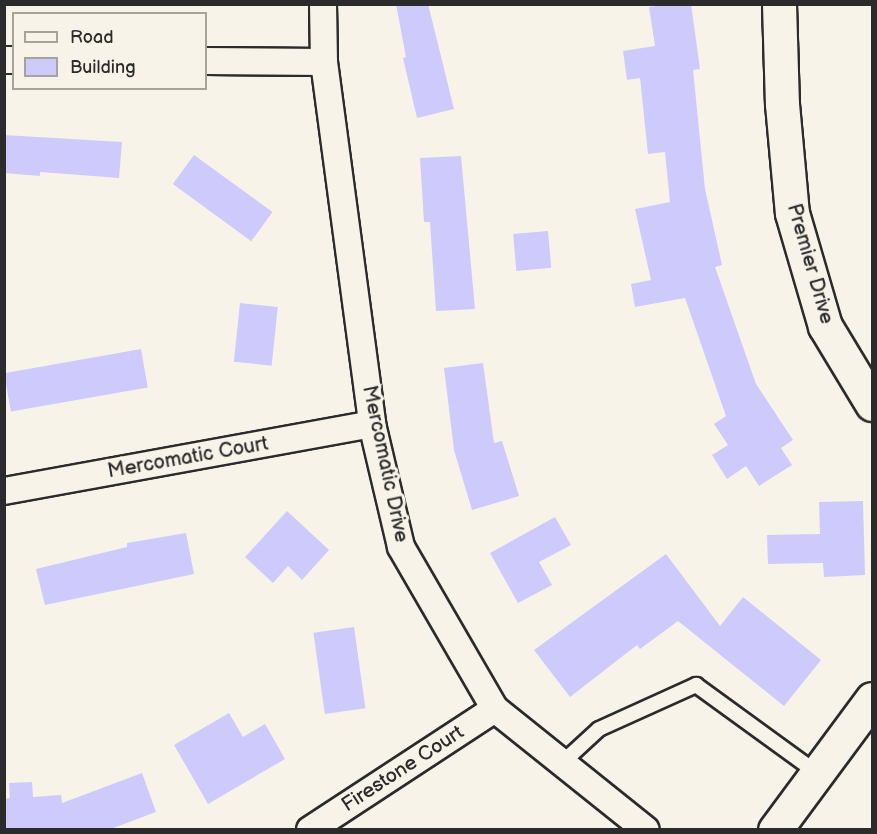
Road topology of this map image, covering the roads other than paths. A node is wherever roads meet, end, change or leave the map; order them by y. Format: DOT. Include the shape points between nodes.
graph roads {
  1 [pos="323,4"];
  2 [pos="779,4"];
  3 [pos="207,61"];
  4 [pos="324,62"];
  5 [pos="873,404"];
  6 [pos="372,424"];
  7 [pos="4,491"];
  8 [pos="873,699"];
  9 [pos="495,709"];
  10 [pos="562,763"];
  11 [pos="817,773"];
  12 [pos="310,830"];
  13 [pos="646,830"];
  14 [pos="775,830"];
  1 -- 4 [label="street, Mercomatic Drive"];
  2 -- 5 [label="street, Premier Drive" via="782,104 792,213 825,326"];
  3 -- 4 [label="street"];
  4 -- 6 [label="street, Mercomatic Drive"];
  6 -- 7 [label="street, Mercomatic Court"];
  6 -- 9 [label="street, Mercomatic Drive" via="401,547"];
  8 -- 11 [label="street"];
  9 -- 10 [label="street, Mercomatic Drive"];
  9 -- 12 [label="street, Firestone Court"];
  10 -- 11 [label="lane" via="599,729 696,685"];
  10 -- 13 [label="street, Mercomatic Drive"];
  11 -- 14 [label="street"];
}
